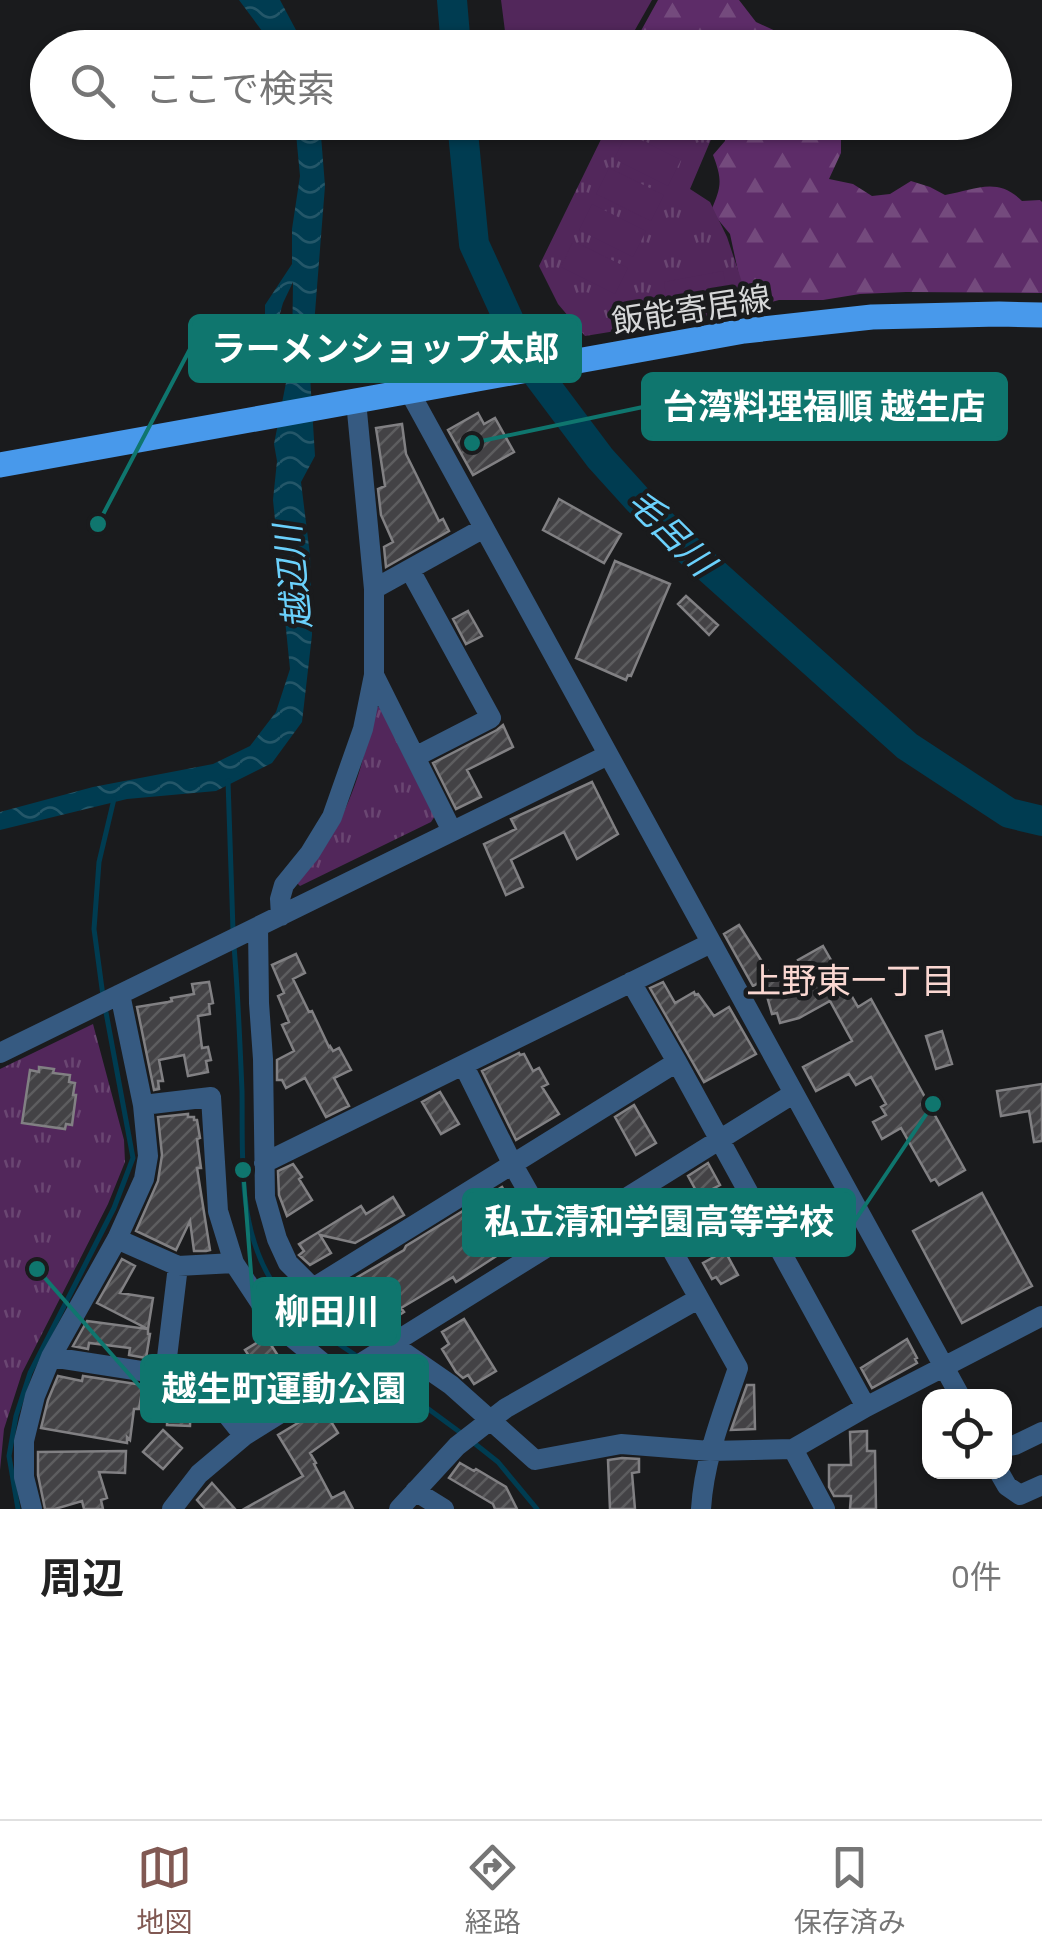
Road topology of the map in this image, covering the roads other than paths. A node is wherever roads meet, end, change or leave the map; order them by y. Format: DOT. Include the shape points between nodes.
graph roads {
  1 [pos="1042,315"];
  2 [pos="409,390"];
  3 [pos="347,402"];
  4 [pos="0,465"];
  5 [pos="484,528"];
  6 [pos="410,570"];
  7 [pos="374,589"];
  8 [pos="374,676"];
  9 [pos="608,755"];
  10 [pos="415,757"];
  11 [pos="452,831"];
  12 [pos="281,916"];
  13 [pos="254,929"];
  14 [pos="711,943"];
  15 [pos="631,982"];
  16 [pos="118,995"];
  17 [pos="0,1053"];
  18 [pos="677,1062"];
  19 [pos="464,1066"];
  20 [pos="793,1094"];
  21 [pos="143,1105"];
  22 [pos="720,1140"];
  23 [pos="264,1163"];
  24 [pos="513,1165"];
  25 [pos="639,1191"];
  26 [pos="117,1238"];
  27 [pos="556,1241"];
  28 [pos="234,1263"];
  29 [pos="178,1266"];
  30 [pos="312,1288"];
  31 [pos="698,1299"];
  32 [pos="1042,1316"];
  33 [pos="387,1348"];
  34 [pos="52,1357"];
  35 [pos="944,1366"];
  36 [pos="345,1372"];
  37 [pos="165,1374"];
  38 [pos="956,1389"];
  39 [pos="866,1407"];
  40 [pos="491,1420"];
  41 [pos="1042,1432"];
  42 [pos="244,1436"];
  43 [pos="1012,1446"];
  44 [pos="793,1449"];
  45 [pos="710,1451"];
  46 [pos="1004,1479"];
  47 [pos="1042,1485"];
  48 [pos="415,1491"];
  49 [pos="176,1508"];
  50 [pos="32,1509"];
  51 [pos="399,1509"];
  52 [pos="444,1509"];
  53 [pos="700,1509"];
  54 [pos="826,1509"];
  1 -- 2 [label="main road, 飯能寄居線" via="920,315 744,331"];
  2 -- 3 [label="main road, 飯能寄居線"];
  2 -- 5 [label="street"];
  3 -- 4 [label="main road, 飯能寄居線"];
  3 -- 7 [label="street"];
  5 -- 6 [label="street"];
  5 -- 9 [label="street"];
  6 -- 7 [label="street"];
  6 -- 10 [label="street" via="491,718"];
  7 -- 8 [label="street"];
  8 -- 10 [label="street"];
  8 -- 12 [label="street" via="332,817 284,885"];
  9 -- 11 [label="street"];
  9 -- 14 [label="street"];
  10 -- 11 [label="street"];
  11 -- 12 [label="street"];
  12 -- 13 [label="street"];
  13 -- 16 [label="street"];
  13 -- 23 [label="street"];
  14 -- 15 [label="street"];
  14 -- 20 [label="street"];
  15 -- 18 [label="street"];
  15 -- 19 [label="street"];
  16 -- 17 [label="street"];
  16 -- 21 [label="street"];
  18 -- 22 [label="street"];
  18 -- 24 [label="street"];
  19 -- 23 [label="street"];
  19 -- 24 [label="street"];
  20 -- 22 [label="street"];
  20 -- 35 [label="street"];
  21 -- 26 [label="street" via="144,1179"];
  21 -- 28 [label="street" via="211,1096 218,1211"];
  22 -- 25 [label="street"];
  22 -- 39 [label="street"];
  23 -- 30 [label="street" via="277,1240 288,1264"];
  24 -- 27 [label="street"];
  24 -- 30 [label="street"];
  25 -- 27 [label="street"];
  25 -- 31 [label="street"];
  26 -- 29 [label="street"];
  26 -- 34 [label="street"];
  27 -- 33 [label="street"];
  28 -- 29 [label="street"];
  28 -- 36 [label="street" via="273,1322"];
  29 -- 37 [label="street"];
  30 -- 33 [label="street"];
  31 -- 40 [label="street"];
  31 -- 45 [label="street" via="738,1368"];
  32 -- 35 [label="street"];
  33 -- 36 [label="street"];
  33 -- 40 [label="street" via="451,1385"];
  34 -- 37 [label="street"];
  34 -- 50 [label="street" via="25,1430 24,1477"];
  35 -- 38 [label="street"];
  35 -- 39 [label="street"];
  36 -- 42 [label="street"];
  37 -- 42 [label="street" via="199,1380"];
  39 -- 44 [label="street"];
  40 -- 45 [label="street" via="535,1460 621,1444"];
  40 -- 48 [label="street"];
  41 -- 43 [label="street"];
  42 -- 49 [label="street" via="199,1474"];
  44 -- 45 [label="street"];
  44 -- 54 [label="street"];
  45 -- 53 [label="street"];
  46 -- 47 [label="street" via="1020,1495"];
  48 -- 51 [label="street"];
  48 -- 52 [label="street"];
}
